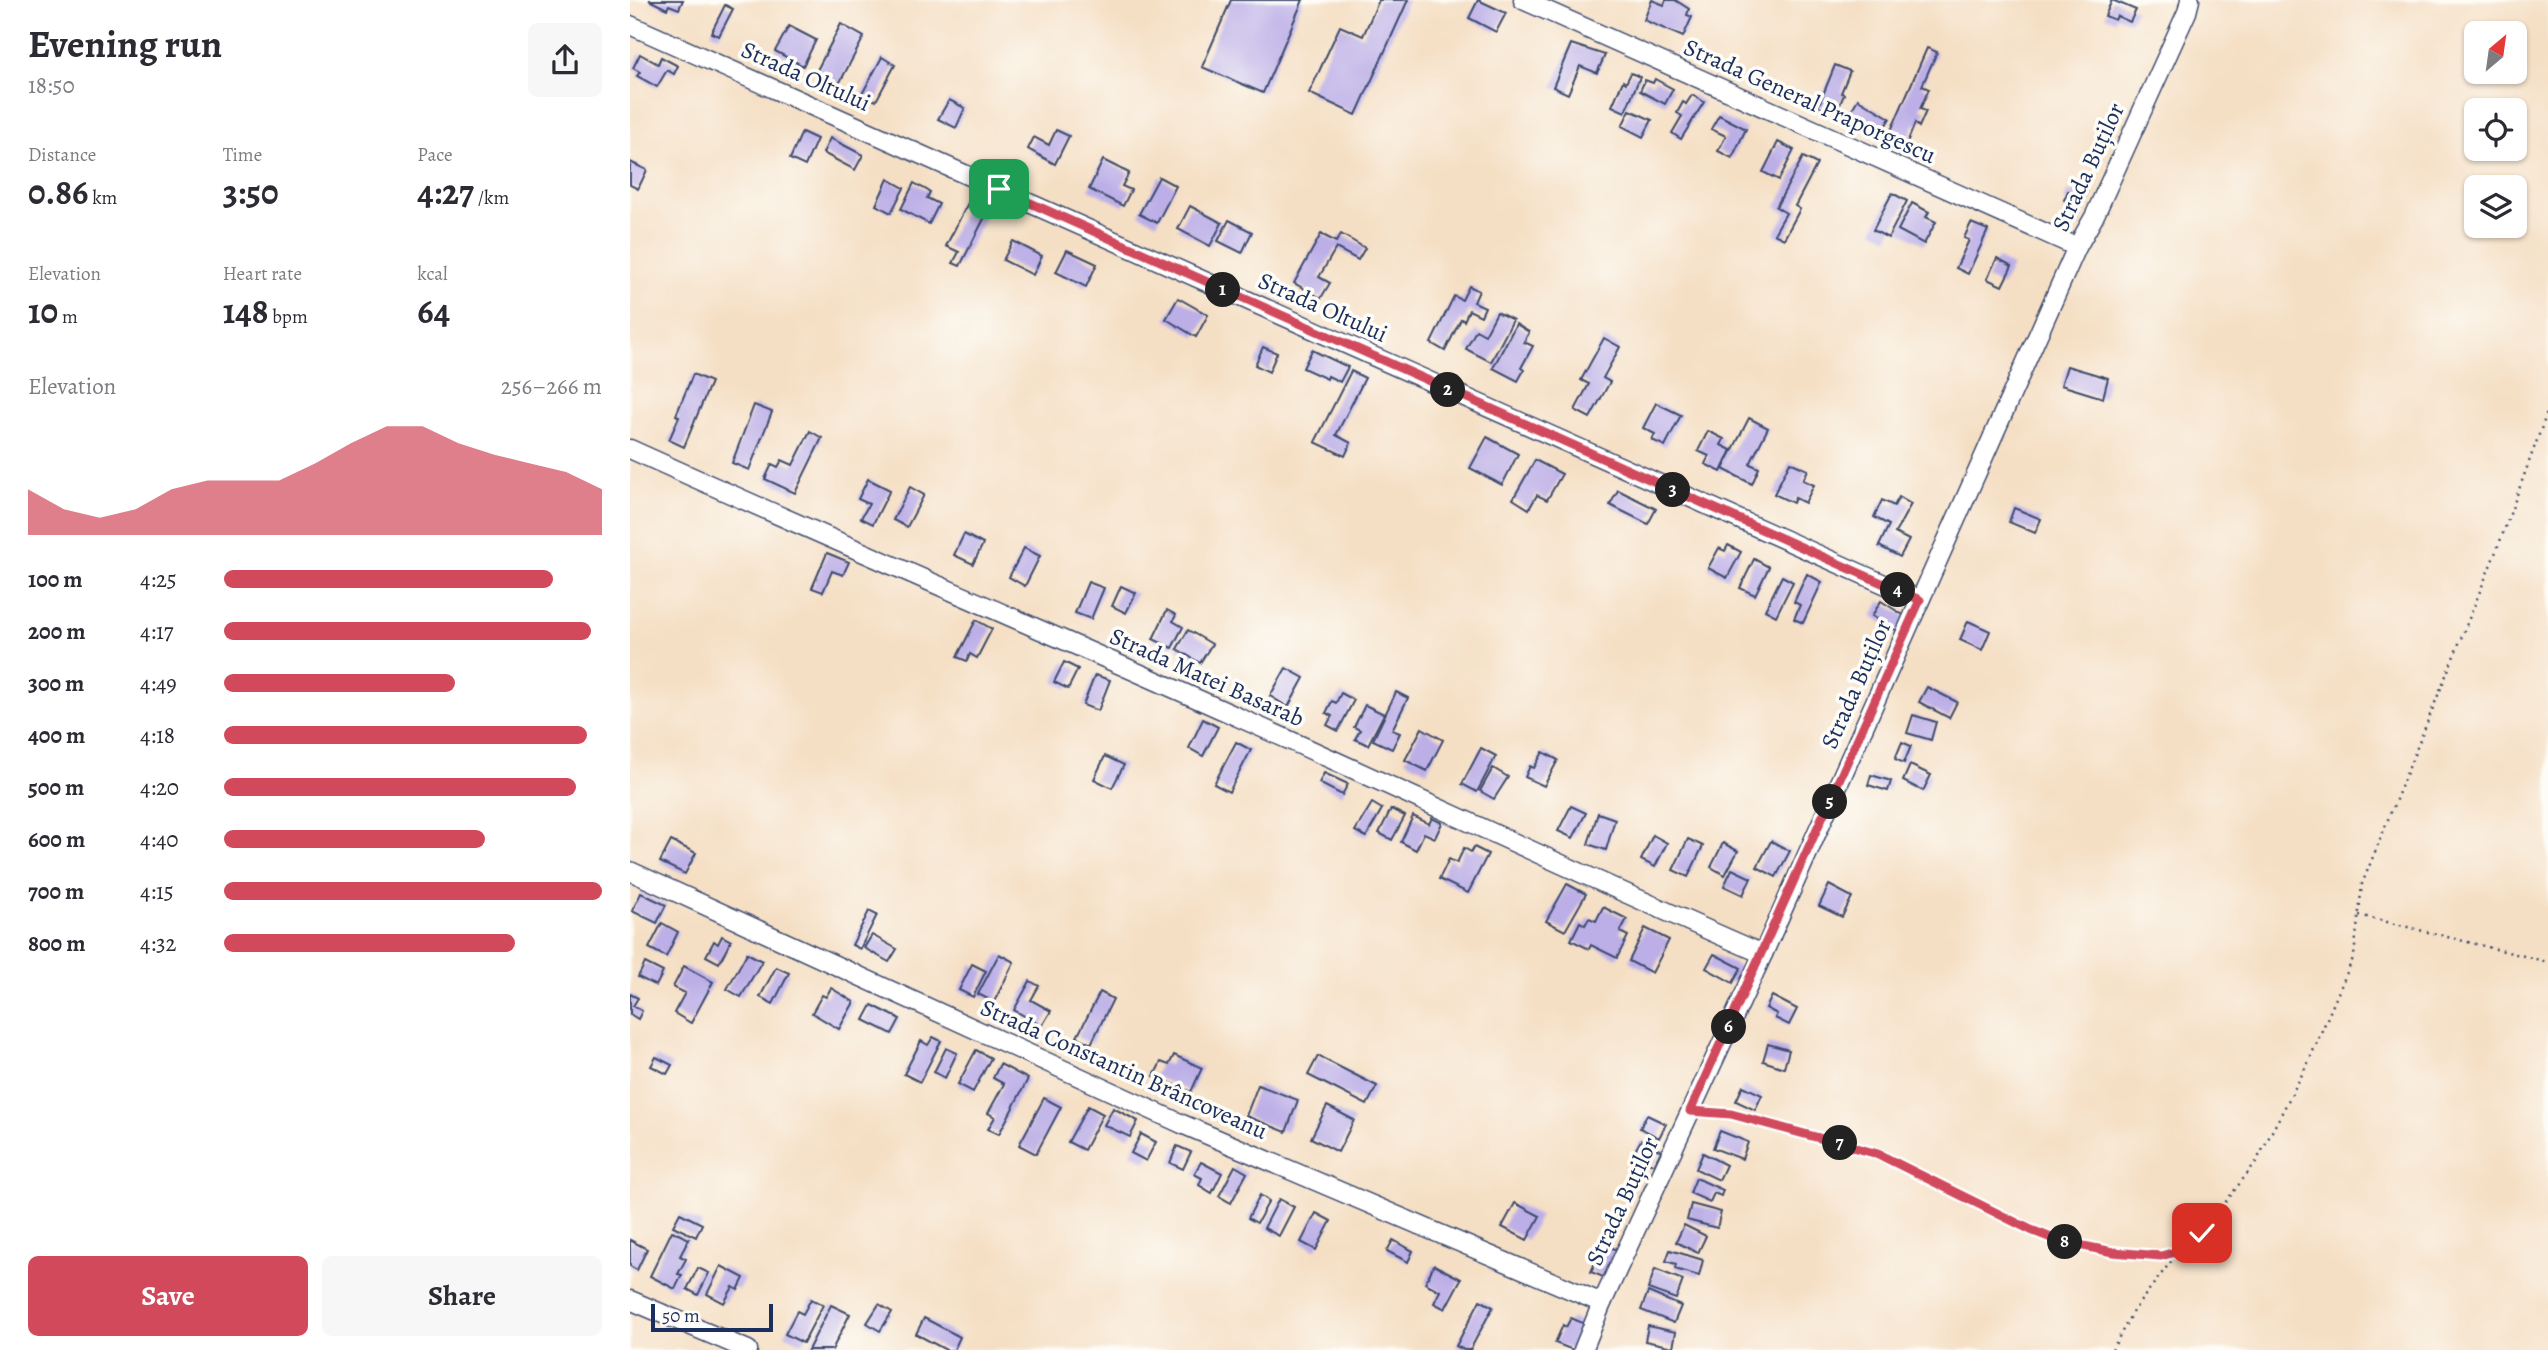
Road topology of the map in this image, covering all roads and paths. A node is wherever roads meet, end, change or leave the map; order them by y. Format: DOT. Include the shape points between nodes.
graph roads {
  1 [pos="1523,0"];
  2 [pos="2190,0"];
  3 [pos="630,25"];
  4 [pos="2077,247"];
  5 [pos="2548,410"];
  6 [pos="630,449"];
  7 [pos="1920,600"];
  8 [pos="630,871"];
  9 [pos="2359,915"];
  10 [pos="1763,954"];
  11 [pos="2548,962"];
  12 [pos="1690,1111"];
  13 [pos="2179,1251"];
  14 [pos="630,1300"];
  15 [pos="1602,1303"];
  16 [pos="748,1350"];
  17 [pos="1583,1350"];
  18 [pos="2112,1350"];
  1 -- 4 [label="street, Strada General Praporgescu"];
  2 -- 4 [label="street, Strada Buților"];
  3 -- 7 [label="street, Strada Oltului"];
  4 -- 7 [label="street, Strada Buților"];
  5 -- 9 [label="path" via="2362,884"];
  6 -- 10 [label="street, Strada Matei Basarab"];
  7 -- 10 [label="street, Strada Buților"];
  8 -- 15 [label="street, Strada Constantin Brâncoveanu" via="1182,1124"];
  9 -- 11 [label="path"];
  9 -- 13 [label="path" via="2354,956 2308,1063 2256,1162 2202,1233"];
  10 -- 12 [label="street, Strada Buților"];
  12 -- 13 [label="path" via="1731,1114 1878,1154 2059,1241 2113,1252 2161,1256"];
  12 -- 15 [label="street, Strada Buților"];
  13 -- 18 [label="path" via="2133,1311"];
  14 -- 16 [label="street"];
  15 -- 17 [label="street, Strada Buților"];
}
